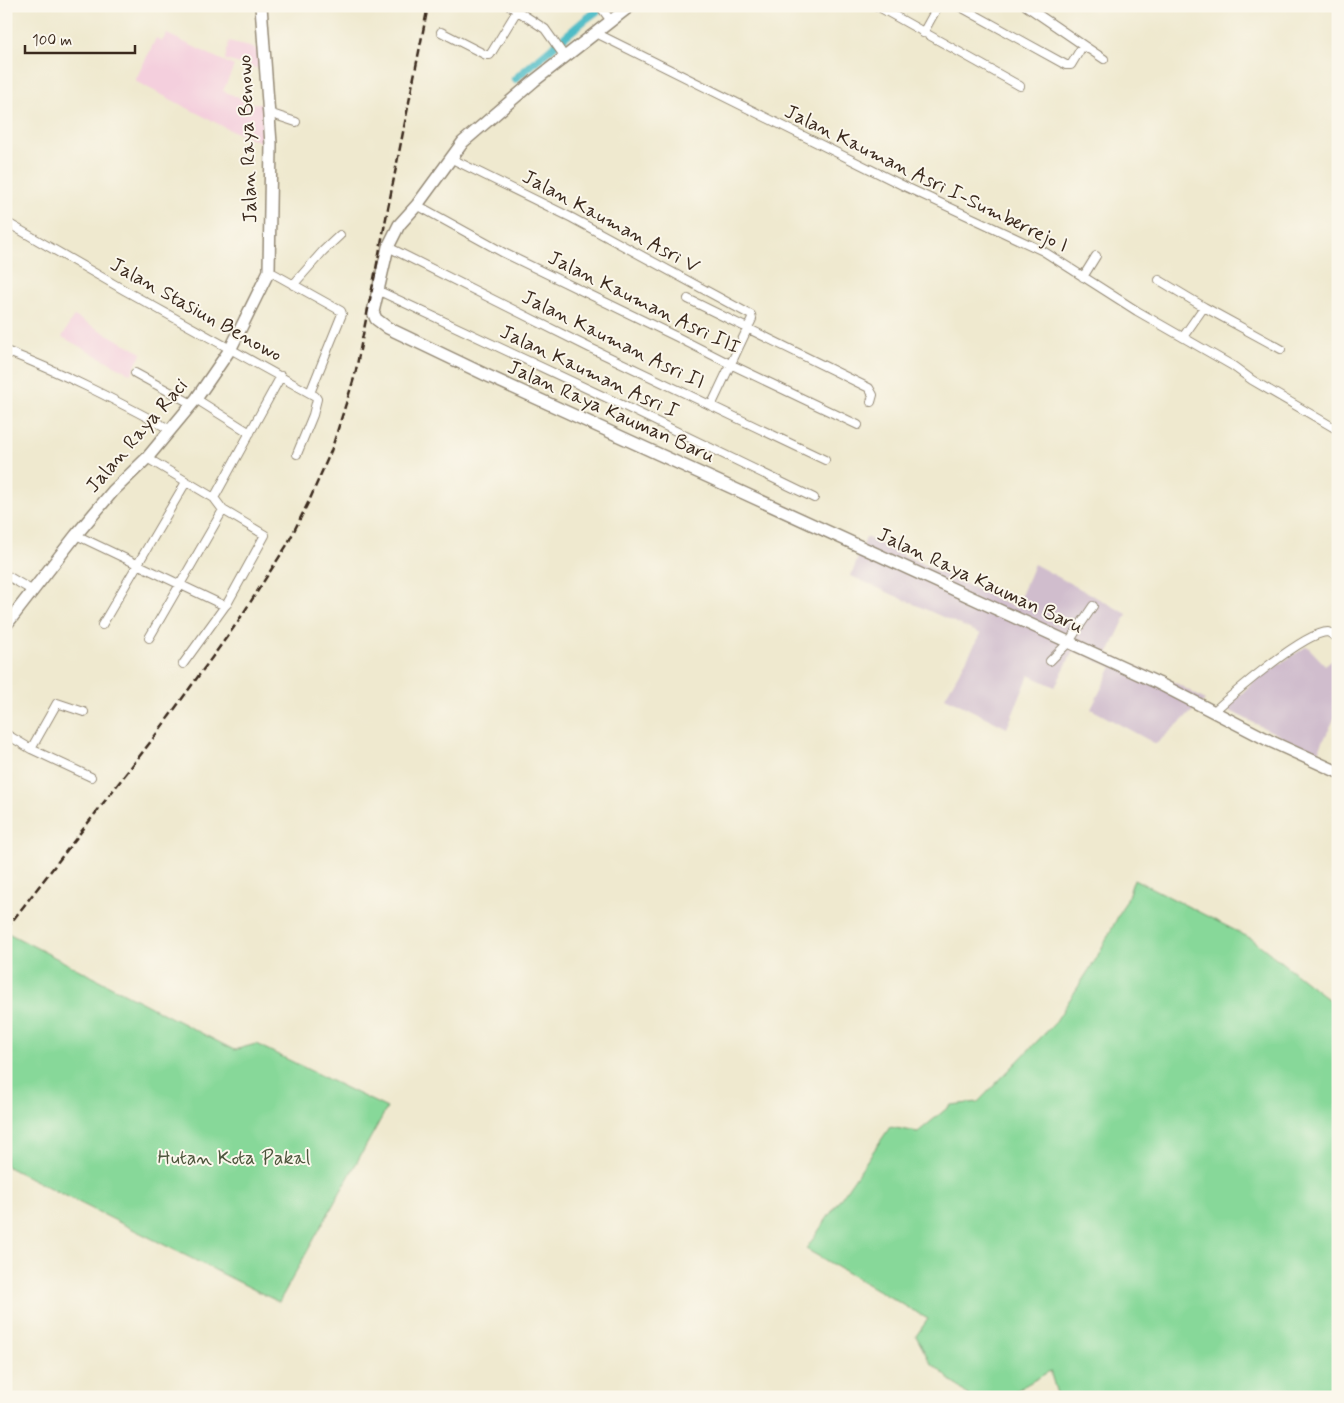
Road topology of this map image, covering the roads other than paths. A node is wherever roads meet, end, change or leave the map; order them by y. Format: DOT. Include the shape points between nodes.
graph roads {
  1 [pos="261,6"];
  2 [pos="510,6"];
  3 [pos="600,6"];
  4 [pos="630,6"];
  5 [pos="877,6"];
  6 [pos="938,6"];
  7 [pos="959,6"];
  8 [pos="1026,6"];
  9 [pos="517,11"];
  10 [pos="611,21"];
  11 [pos="441,32"];
  12 [pos="596,33"];
  13 [pos="923,33"];
  14 [pos="1083,44"];
  15 [pos="563,54"];
  16 [pos="1104,59"];
  17 [pos="1020,86"];
  18 [pos="269,113"];
  19 [pos="296,122"];
  20 [pos="450,158"];
  21 [pos="417,205"];
  22 [pos="6,222"];
  23 [pos="340,235"];
  24 [pos="388,247"];
  25 [pos="1096,256"];
  26 [pos="269,270"];
  27 [pos="1083,277"];
  28 [pos="1160,280"];
  29 [pos="293,285"];
  30 [pos="377,290"];
  31 [pos="688,299"];
  32 [pos="1204,306"];
  33 [pos="747,328"];
  34 [pos="1183,337"];
  35 [pos="231,348"];
  36 [pos="1281,349"];
  37 [pos="6,351"];
  38 [pos="730,364"];
  39 [pos="135,372"];
  40 [pos="281,376"];
  41 [pos="310,393"];
  42 [pos="194,401"];
  43 [pos="870,402"];
  44 [pos="711,406"];
  45 [pos="858,425"];
  46 [pos="171,430"];
  47 [pos="1338,430"];
  48 [pos="250,433"];
  49 [pos="297,454"];
  50 [pos="147,458"];
  51 [pos="825,460"];
  52 [pos="186,482"];
  53 [pos="214,498"];
  54 [pos="814,498"];
  55 [pos="223,510"];
  56 [pos="76,535"];
  57 [pos="137,564"];
  58 [pos="6,575"];
  59 [pos="180,584"];
  60 [pos="33,591"];
  61 [pos="225,606"];
  62 [pos="1093,606"];
  63 [pos="6,625"];
  64 [pos="102,625"];
  65 [pos="149,638"];
  66 [pos="1338,638"];
  67 [pos="1068,643"];
  68 [pos="1050,661"];
  69 [pos="182,664"];
  70 [pos="84,712"];
  71 [pos="1213,712"];
  72 [pos="6,734"];
  73 [pos="31,748"];
  74 [pos="1338,772"];
  75 [pos="91,777"];
  1 -- 18 [label="street, Jalan Raya Benowo"];
  2 -- 9 [label="street"];
  3 -- 10 [label="street"];
  4 -- 10 [label="street, Jalan Raya Kauman Baru"];
  5 -- 13 [label="street"];
  6 -- 13 [label="street"];
  7 -- 14 [label="street" via="1067,66 1071,65"];
  8 -- 14 [label="street"];
  9 -- 11 [label="street" via="490,55"];
  9 -- 15 [label="street" via="545,29"];
  10 -- 12 [label="street, Jalan Raya Kauman Baru"];
  12 -- 15 [label="street, Jalan Raya Kauman Baru"];
  12 -- 27 [label="street, Jalan Kauman Asri I-Sumberrejo I" via="906,187 1043,251"];
  13 -- 17 [label="street"];
  14 -- 16 [label="street"];
  15 -- 20 [label="street, Jalan Raya Kauman Baru" via="463,142"];
  18 -- 19 [label="street"];
  18 -- 26 [label="street, Jalan Raya Benowo" via="272,154"];
  20 -- 21 [label="street, Jalan Raya Kauman Baru"];
  20 -- 33 [label="street, Jalan Kauman Asri V" via="572,218 751,315"];
  21 -- 24 [label="street, Jalan Raya Kauman Baru" via="399,225"];
  21 -- 38 [label="street, Jalan Kauman Asri III" via="504,253"];
  22 -- 35 [label="street, Jalan Stasiun Benowo"];
  23 -- 29 [label="street"];
  24 -- 30 [label="street, Jalan Raya Kauman Baru"];
  24 -- 44 [label="street, Jalan Kauman Asri II"];
  25 -- 27 [label="street"];
  26 -- 29 [label="street"];
  26 -- 35 [label="street, Jalan Raya Raci"];
  27 -- 34 [label="street, Jalan Kauman Asri I-Sumberrejo I"];
  28 -- 32 [label="street"];
  29 -- 41 [label="street" via="340,309 342,314"];
  30 -- 54 [label="street, Jalan Kauman Asri I"];
  30 -- 67 [label="street, Jalan Raya Kauman Baru" via="373,312 376,319 388,328"];
  31 -- 33 [label="street"];
  32 -- 34 [label="street"];
  32 -- 36 [label="street"];
  33 -- 38 [label="street"];
  33 -- 43 [label="street" via="869,388 873,395"];
  34 -- 47 [label="street, Jalan Kauman Asri I-Sumberrejo I"];
  35 -- 40 [label="street, Jalan Stasiun Benowo"];
  35 -- 42 [label="street, Jalan Raya Raci"];
  37 -- 46 [label="street" via="102,393"];
  38 -- 44 [label="street"];
  38 -- 45 [label="street, Jalan Kauman Asri III"];
  39 -- 42 [label="street"];
  40 -- 41 [label="street, Jalan Stasiun Benowo"];
  40 -- 48 [label="street"];
  41 -- 49 [label="street" via="317,399"];
  42 -- 46 [label="street, Jalan Raya Raci"];
  42 -- 48 [label="street"];
  44 -- 51 [label="street, Jalan Kauman Asri II"];
  46 -- 50 [label="street, Jalan Raya Raci"];
  48 -- 53 [label="street"];
  50 -- 52 [label="street"];
  50 -- 56 [label="street, Jalan Raya Raci" via="113,491"];
  52 -- 53 [label="street"];
  52 -- 57 [label="street"];
  53 -- 55 [label="street"];
  55 -- 59 [label="street"];
  55 -- 61 [label="street" via="265,536"];
  56 -- 57 [label="street"];
  56 -- 60 [label="street, Jalan Raya Raci"];
  57 -- 59 [label="street"];
  57 -- 64 [label="street"];
  58 -- 60 [label="street"];
  59 -- 61 [label="street"];
  59 -- 65 [label="street"];
  60 -- 63 [label="street, Jalan Raya Raci"];
  61 -- 69 [label="street"];
  62 -- 67 [label="street"];
  66 -- 71 [label="street" via="1328,632 1314,635 1246,683"];
  67 -- 68 [label="street"];
  67 -- 71 [label="street, Jalan Raya Kauman Baru" via="1158,683"];
  70 -- 73 [label="street" via="57,703"];
  71 -- 74 [label="street, Jalan Raya Kauman Baru"];
  72 -- 73 [label="street"];
  73 -- 75 [label="street"];
}
